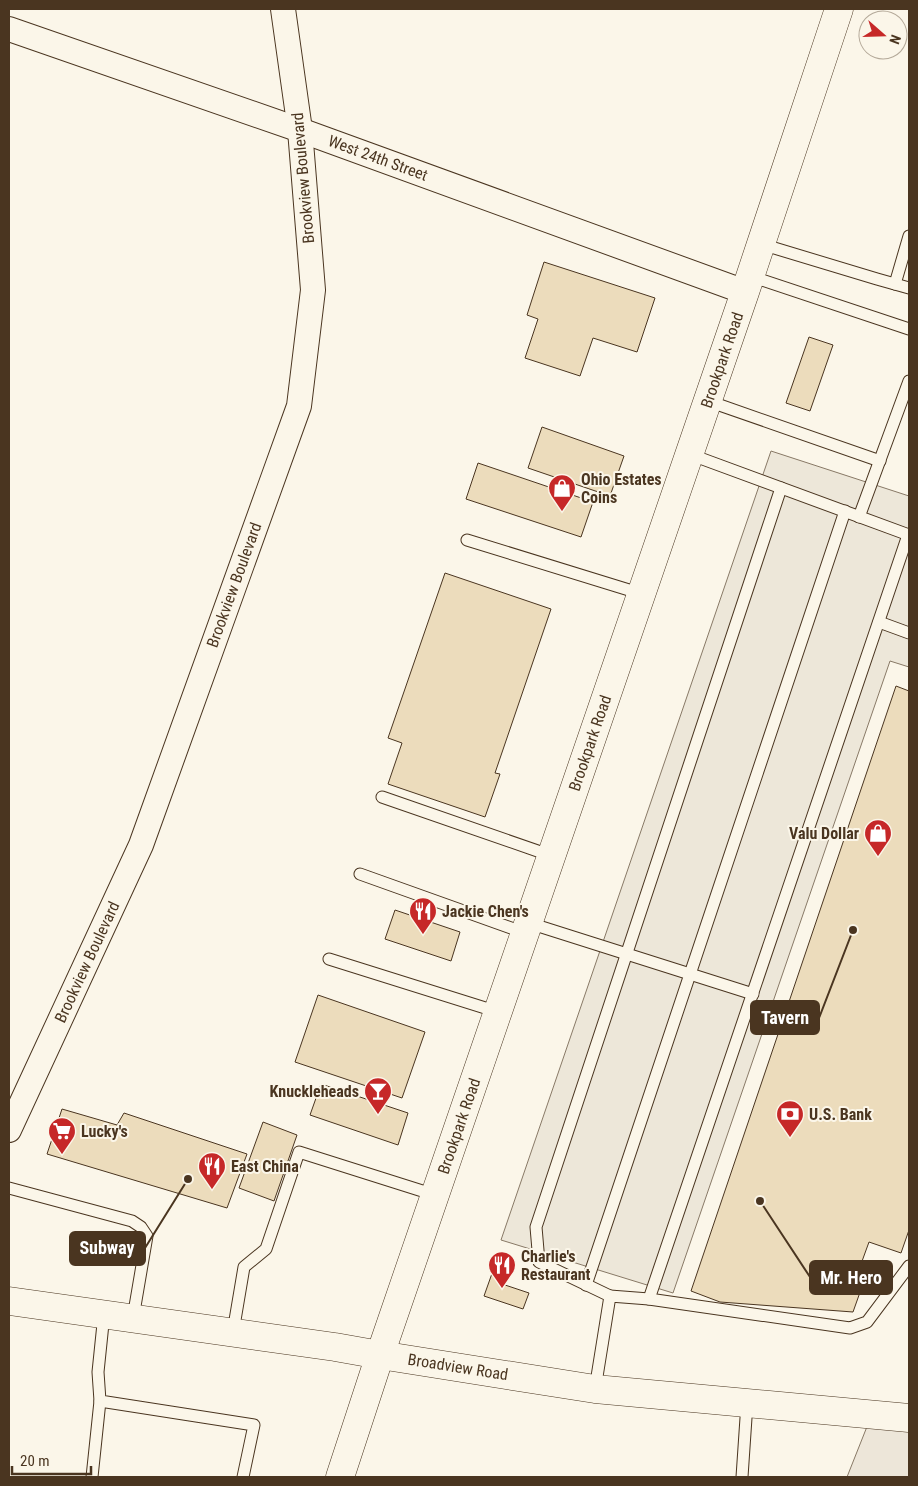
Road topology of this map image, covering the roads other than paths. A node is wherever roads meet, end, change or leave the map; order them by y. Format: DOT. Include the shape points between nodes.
graph roads {
  1 [pos="283,9"];
  2 [pos="839,9"];
  3 [pos="9,29"];
  4 [pos="300,130"];
  5 [pos="909,236"];
  6 [pos="761,244"];
  7 [pos="748,284"];
  8 [pos="895,284"];
  9 [pos="909,288"];
  10 [pos="909,329"];
  11 [pos="909,381"];
  12 [pos="708,401"];
  13 [pos="689,454"];
  14 [pos="880,461"];
  15 [pos="782,488"];
  16 [pos="845,511"];
  17 [pos="860,517"];
  18 [pos="909,535"];
  19 [pos="467,540"];
  20 [pos="642,594"];
  21 [pos="879,622"];
  22 [pos="909,632"];
  23 [pos="382,797"];
  24 [pos="552,856"];
  25 [pos="360,874"];
  26 [pos="527,928"];
  27 [pos="627,954"];
  28 [pos="329,959"];
  29 [pos="690,974"];
  30 [pos="753,994"];
  31 [pos="498,1012"];
  32 [pos="9,1130"];
  33 [pos="9,1188"];
  34 [pos="435,1196"];
  35 [pos="909,1266"];
  36 [pos="586,1285"];
  37 [pos="610,1296"];
  38 [pos="649,1299"];
  39 [pos="9,1301"];
  40 [pos="104,1314"];
  41 [pos="133,1318"];
  42 [pos="233,1332"];
  43 [pos="380,1355"];
  44 [pos="595,1389"];
  45 [pos="100,1401"];
  46 [pos="747,1403"];
  47 [pos="909,1418"];
  48 [pos="92,1477"];
  49 [pos="243,1477"];
  50 [pos="340,1477"];
  51 [pos="742,1477"];
  1 -- 4 [label="street, Brookview Boulevard"];
  2 -- 6 [label="main road, Brookpark Road"];
  3 -- 4 [label="street, West 24th Street"];
  4 -- 7 [label="street, West 24th Street"];
  4 -- 32 [label="street, Brookview Boulevard" via="313,290 299,406 141,845"];
  5 -- 8 [label="lane"];
  6 -- 7 [label="main road, Brookpark Road"];
  6 -- 8 [label="lane"];
  7 -- 10 [label="lane"];
  7 -- 12 [label="main road, Brookpark Road"];
  8 -- 9 [label="lane"];
  11 -- 14 [label="lane"];
  12 -- 13 [label="main road, Brookpark Road"];
  12 -- 14 [label="lane"];
  13 -- 15 [label="lane"];
  13 -- 20 [label="main road, Brookpark Road"];
  14 -- 17 [label="lane"];
  15 -- 16 [label="lane"];
  15 -- 27 [label="lane"];
  16 -- 17 [label="lane"];
  16 -- 29 [label="lane"];
  17 -- 18 [label="lane"];
  18 -- 21 [label="lane"];
  19 -- 20 [label="lane"];
  20 -- 24 [label="main road, Brookpark Road"];
  21 -- 22 [label="lane"];
  21 -- 30 [label="lane"];
  23 -- 24 [label="lane"];
  24 -- 26 [label="main road, Brookpark Road"];
  25 -- 26 [label="lane"];
  26 -- 27 [label="lane"];
  26 -- 31 [label="main road, Brookpark Road"];
  27 -- 29 [label="lane"];
  27 -- 36 [label="lane" via="536,1227 540,1262"];
  28 -- 31 [label="lane"];
  29 -- 30 [label="lane"];
  29 -- 36 [label="lane"];
  30 -- 38 [label="lane"];
  31 -- 34 [label="main road, Brookpark Road"];
  33 -- 41 [label="lane" via="132,1221 141,1227 147,1236"];
  34 -- 42 [label="lane" via="300,1152 266,1249 244,1267"];
  34 -- 43 [label="main road, Brookpark Road"];
  35 -- 38 [label="lane" via="867,1322 850,1328"];
  36 -- 37 [label="lane"];
  37 -- 38 [label="lane"];
  37 -- 44 [label="lane"];
  39 -- 40 [label="main road, Broadview Road"];
  40 -- 41 [label="main road, Broadview Road"];
  40 -- 45 [label="lane" via="98,1372"];
  41 -- 42 [label="main road, Broadview Road"];
  42 -- 43 [label="main road, Broadview Road"];
  43 -- 44 [label="main road, Broadview Road"];
  43 -- 50 [label="main road, Brookpark Road"];
  44 -- 46 [label="main road, Broadview Road"];
  45 -- 48 [label="lane"];
  45 -- 49 [label="lane" via="254,1425"];
  46 -- 47 [label="main road, Broadview Road"];
  46 -- 51 [label="lane"];
}
